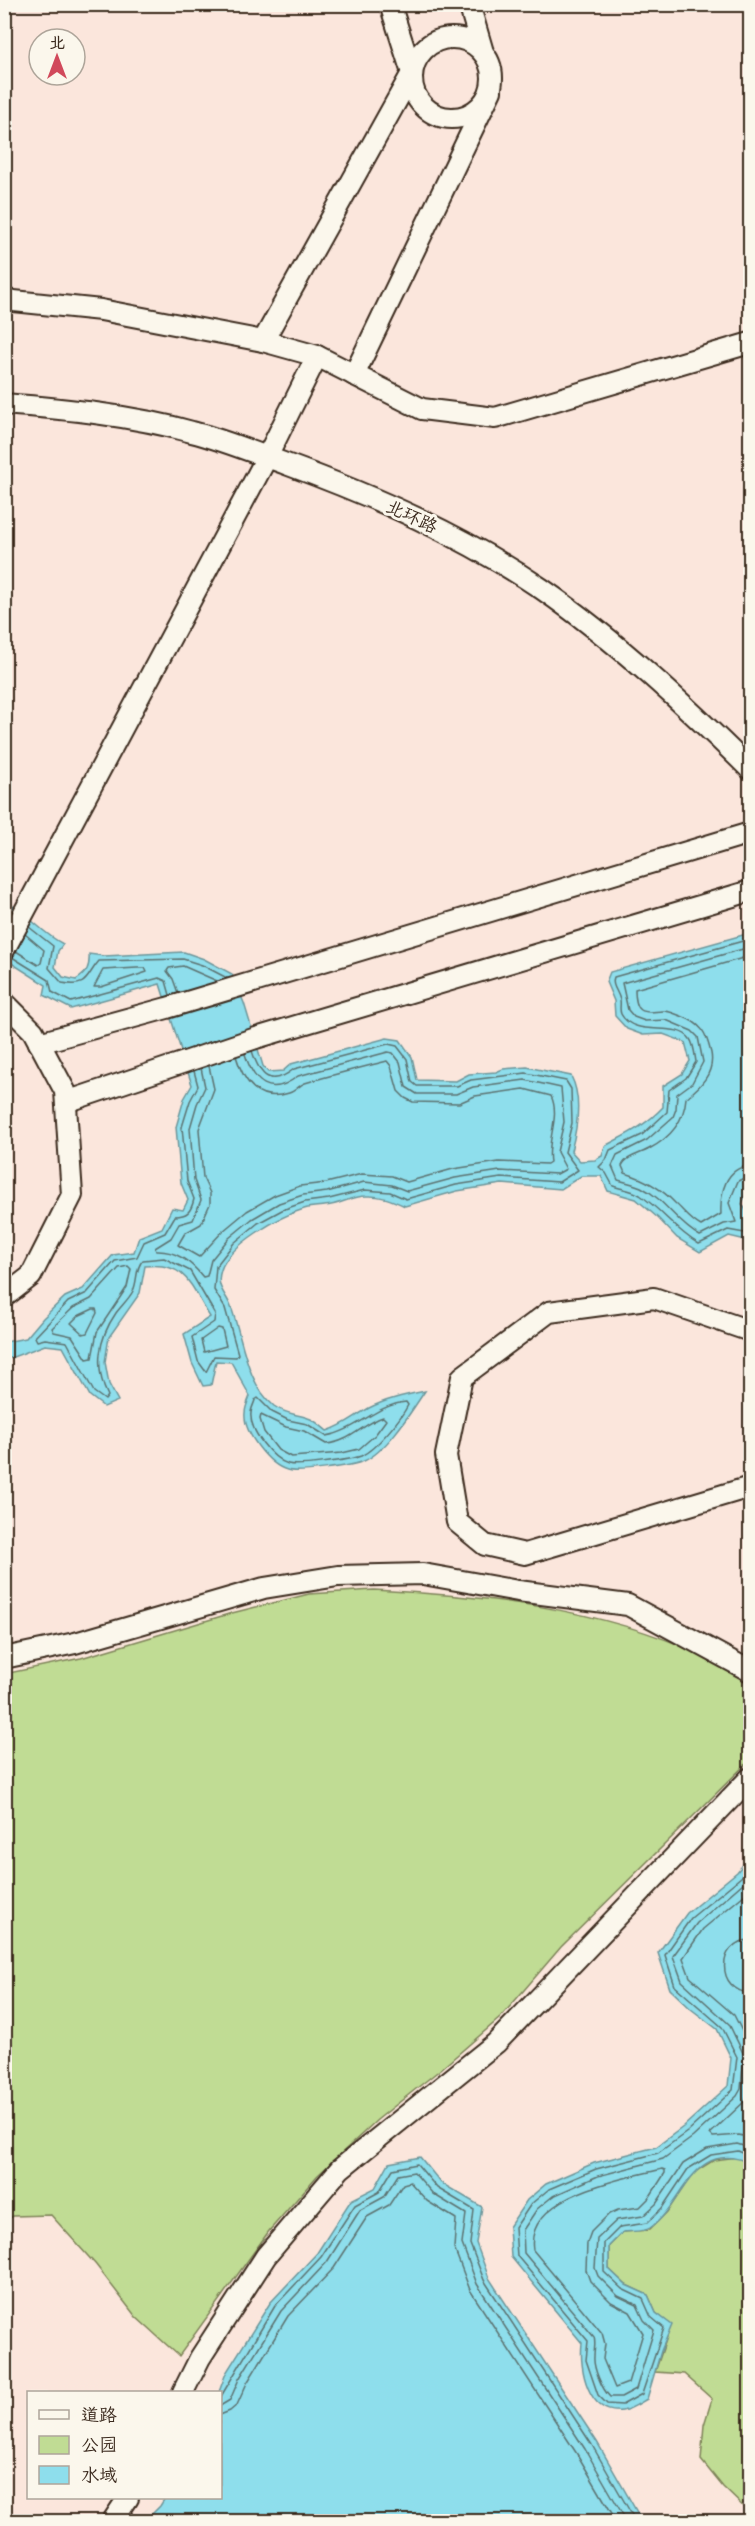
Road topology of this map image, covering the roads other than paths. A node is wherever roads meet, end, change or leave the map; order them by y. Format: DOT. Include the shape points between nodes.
graph roads {
  1 [pos="390,4"];
  2 [pos="469,4"];
  3 [pos="483,52"];
  4 [pos="412,73"];
  5 [pos="490,91"];
  6 [pos="4,300"];
  7 [pos="262,341"];
  8 [pos="750,343"];
  9 [pos="317,357"];
  10 [pos="354,375"];
  11 [pos="4,404"];
  12 [pos="267,457"];
  13 [pos="750,769"];
  14 [pos="750,833"];
  15 [pos="750,891"];
  16 [pos="4,950"];
  17 [pos="4,1002"];
  18 [pos="39,1043"];
  19 [pos="66,1102"];
  20 [pos="4,1297"];
  21 [pos="750,1332"];
  22 [pos="750,1487"];
  23 [pos="4,1658"];
  24 [pos="750,1671"];
  25 [pos="750,1778"];
  26 [pos="184,2391"];
  27 [pos="127,2499"];
  28 [pos="112,2522"];
  1 -- 4 [label="street"];
  2 -- 3 [label="street"];
  3 -- 4 [label="street" via="461,39 447,38 423,50"];
  3 -- 5 [label="street" via="493,77"];
  4 -- 5 [label="street" via="417,98 437,115 463,117 475,111"];
  4 -- 7 [label="street"];
  5 -- 10 [label="street"];
  6 -- 7 [label="street" via="101,310"];
  7 -- 9 [label="street"];
  8 -- 10 [label="street" via="495,418 422,409"];
  9 -- 10 [label="street"];
  9 -- 12 [label="street"];
  11 -- 12 [label="street, 北环路" via="141,420"];
  12 -- 13 [label="street, 北环路" via="408,513 541,589 635,663"];
  12 -- 16 [label="street"];
  14 -- 18 [label="street"];
  15 -- 19 [label="street" via="256,1038"];
  17 -- 18 [label="street" via="33,1030"];
  18 -- 19 [label="street" via="65,1091"];
  19 -- 20 [label="street" via="72,1195 31,1276"];
  21 -- 22 [label="street" via="654,1298 549,1312 462,1377 446,1455 457,1522 485,1545 525,1554"];
  23 -- 24 [label="street" via="75,1643 264,1588 338,1576 423,1574 628,1605"];
  25 -- 26 [label="street" via="496,2043 340,2169 266,2256 200,2358"];
  27 -- 28 [label="street"];
}
